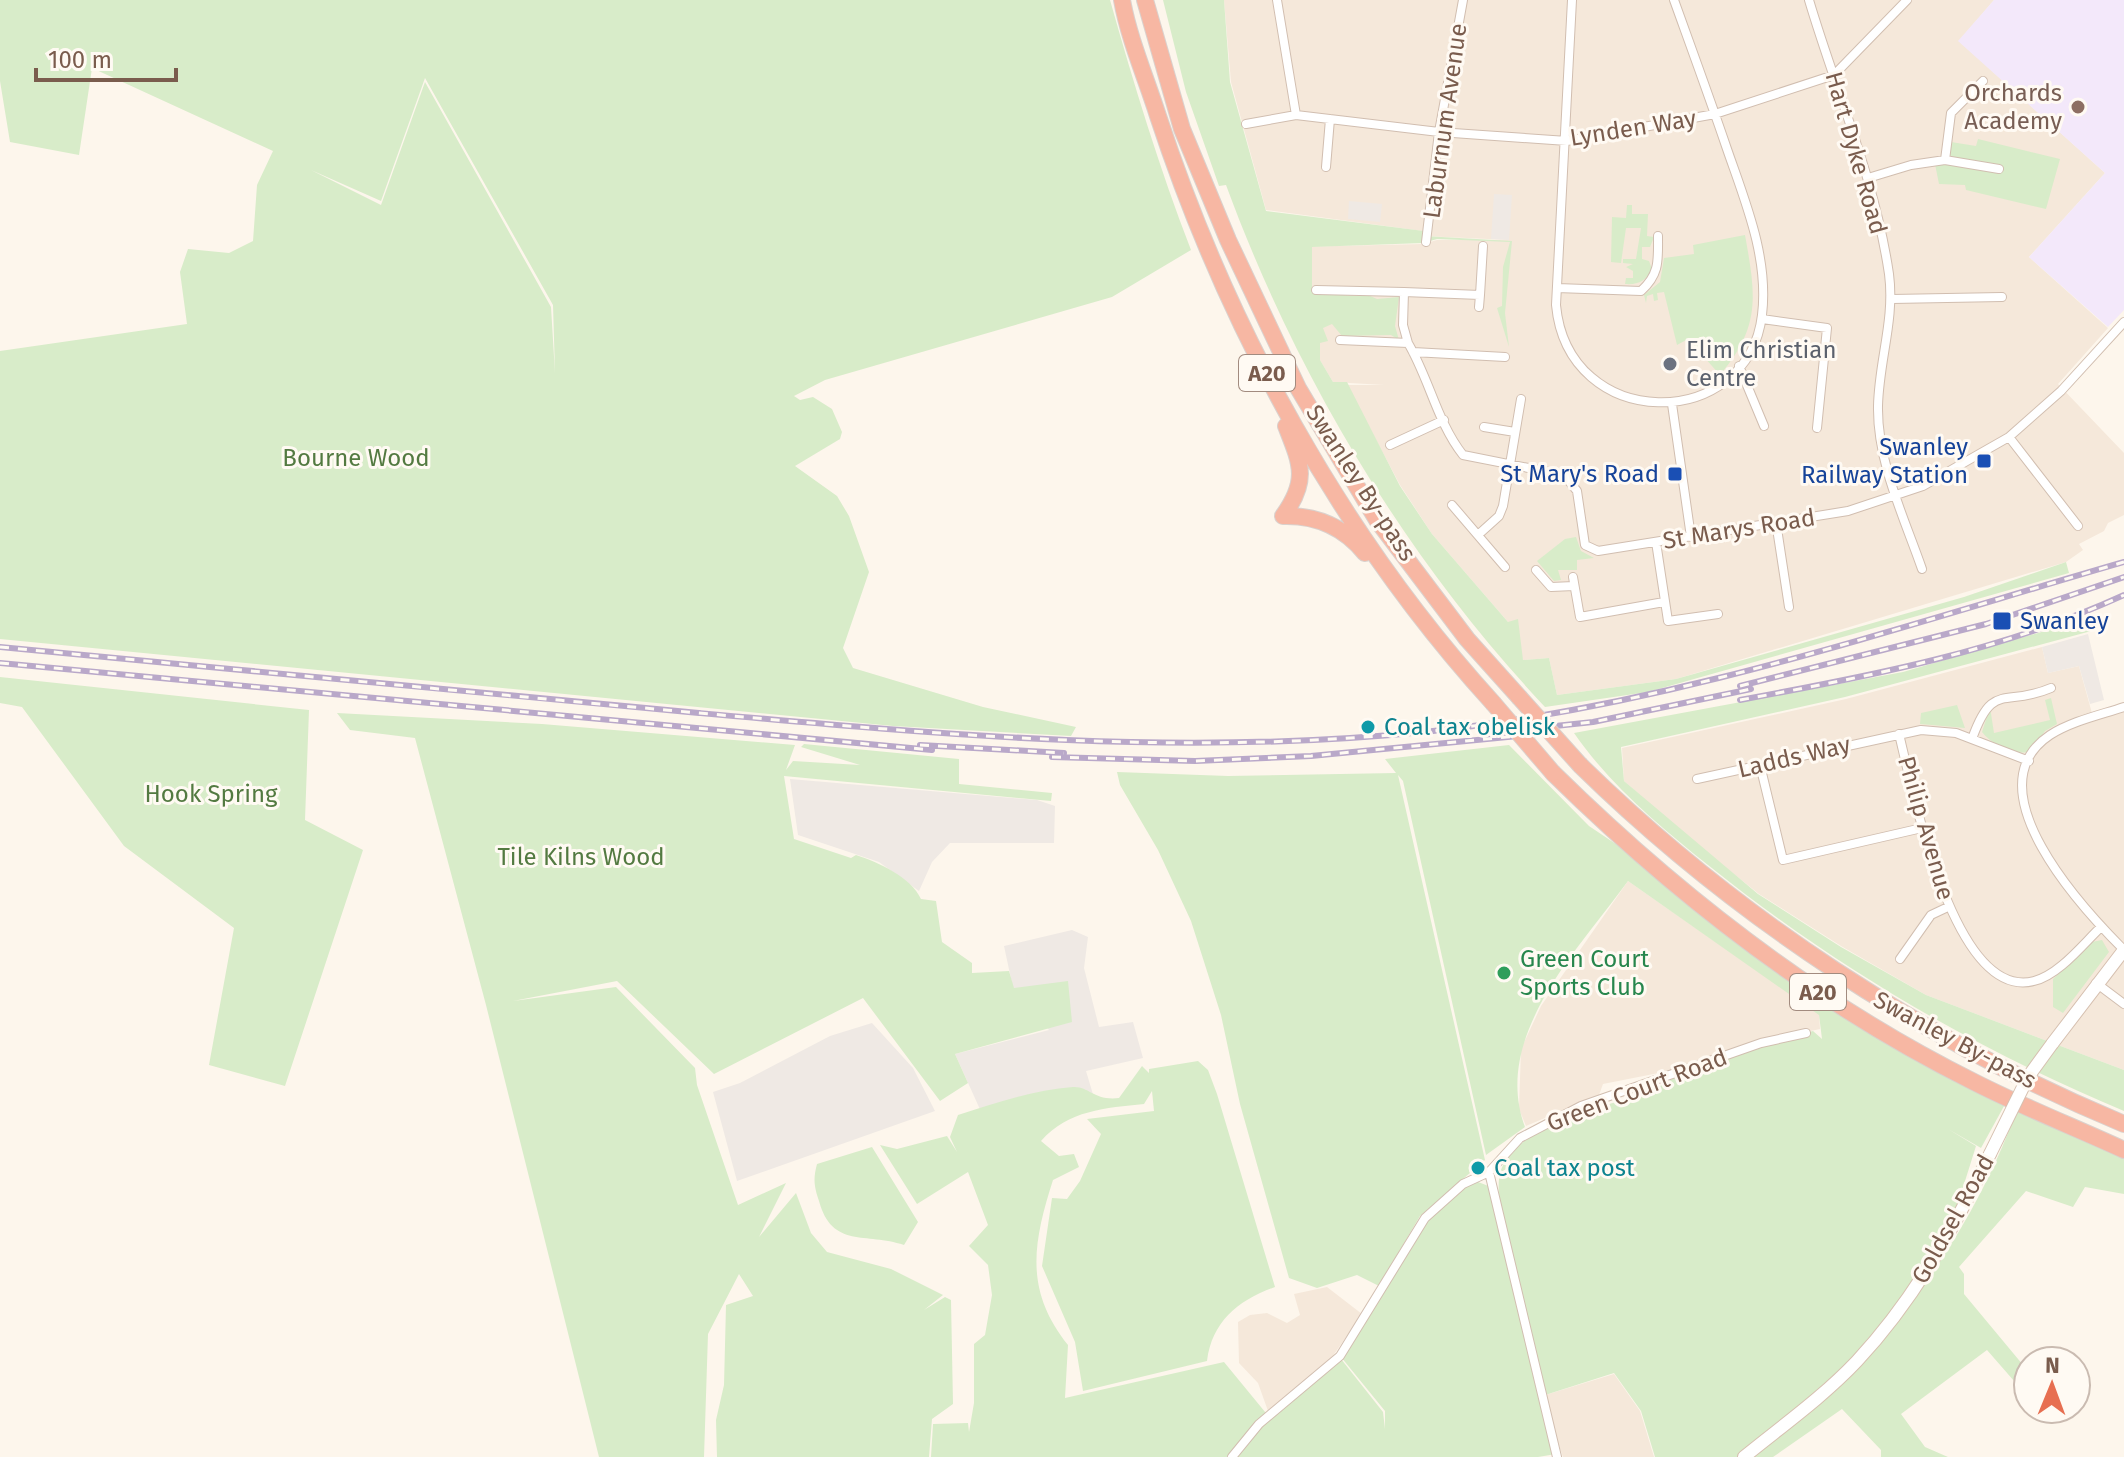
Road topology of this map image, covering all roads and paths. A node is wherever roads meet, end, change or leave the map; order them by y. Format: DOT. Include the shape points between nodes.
graph roads {
  1 [pos="1122,0"];
  2 [pos="1145,0"];
  3 [pos="1277,0"];
  4 [pos="1463,0"];
  5 [pos="1572,0"];
  6 [pos="1674,0"];
  7 [pos="1809,0"];
  8 [pos="1907,0"];
  9 [pos="1834,75"];
  10 [pos="1983,81"];
  11 [pos="1715,114"];
  12 [pos="1296,115"];
  13 [pos="1330,119"];
  14 [pos="1246,124"];
  15 [pos="1439,132"];
  16 [pos="1567,141"];
  17 [pos="1945,160"];
  18 [pos="1326,167"];
  19 [pos="1999,169"];
  20 [pos="1868,178"];
  21 [pos="1658,236"];
  22 [pos="1426,242"];
  23 [pos="1483,246"];
  24 [pos="1557,288"];
  25 [pos="1316,290"];
  26 [pos="1404,292"];
  27 [pos="1480,295"];
  28 [pos="2002,297"];
  29 [pos="1892,299"];
  30 [pos="1479,307"];
  31 [pos="1762,319"];
  32 [pos="1242,321"];
  33 [pos="2124,322"];
  34 [pos="1340,340"];
  35 [pos="1408,343"];
  36 [pos="1413,352"];
  37 [pos="1505,357"];
  38 [pos="1739,366"];
  39 [pos="1521,399"];
  40 [pos="1672,404"];
  41 [pos="1444,420"];
  42 [pos="1764,426"];
  43 [pos="1484,427"];
  44 [pos="1817,428"];
  45 [pos="1515,432"];
  46 [pos="2009,437"];
  47 [pos="1390,445"];
  48 [pos="1509,465"];
  49 [pos="1897,497"];
  50 [pos="1452,505"];
  51 [pos="1776,522"];
  52 [pos="2078,526"];
  53 [pos="1479,534"];
  54 [pos="1691,537"];
  55 [pos="1656,542"];
  56 [pos="1505,567"];
  57 [pos="1922,569"];
  58 [pos="1536,570"];
  59 [pos="1664,602"];
  60 [pos="1789,607"];
  61 [pos="1718,614"];
  62 [pos="2051,688"];
  63 [pos="1487,697"];
  64 [pos="2124,707"];
  65 [pos="1899,734"];
  66 [pos="1972,739"];
  67 [pos="2029,761"];
  68 [pos="1760,765"];
  69 [pos="1697,779"];
  70 [pos="1922,828"];
  71 [pos="1948,907"];
  72 [pos="2101,927"];
  73 [pos="2124,950"];
  74 [pos="1900,959"];
  75 [pos="2096,983"];
  76 [pos="2124,1004"];
  77 [pos="1806,1033"];
  78 [pos="2124,1124"];
  79 [pos="2124,1150"];
  80 [pos="1489,1172"];
  81 [pos="1232,1457"];
  82 [pos="1557,1457"];
  83 [pos="1744,1457"];
  1 -- 32 [label="highway, Swanley By-pass / A20" via="1203,242"];
  2 -- 78 [label="highway, Swanley By-pass / A20, bridge" via="1182,129 1298,388 1377,520 1467,639 1586,771 1669,847 1816,957 1987,1061"];
  3 -- 12 [label="street"];
  4 -- 15 [label="street, Laburnum Avenue"];
  5 -- 16 [label="street"];
  6 -- 11 [label="street"];
  7 -- 9 [label="street, Hart Dyke Road"];
  8 -- 9 [label="street"];
  9 -- 11 [label="street, Lynden Way"];
  9 -- 20 [label="street, Hart Dyke Road"];
  10 -- 17 [label="street" via="1951,113"];
  11 -- 16 [label="street, Lynden Way"];
  11 -- 31 [label="street" via="1755,234"];
  12 -- 13 [label="street, Lynden Way"];
  12 -- 14 [label="street, Lynden Way"];
  13 -- 15 [label="street, Lynden Way"];
  13 -- 18 [label="street"];
  15 -- 16 [label="street, Lynden Way"];
  15 -- 22 [label="street, Laburnum Avenue"];
  16 -- 24 [label="street"];
  17 -- 19 [label="street"];
  17 -- 20 [label="street"];
  20 -- 29 [label="street, Hart Dyke Road"];
  21 -- 24 [label="street" via="1658,267 1641,291"];
  23 -- 27 [label="street"];
  24 -- 40 [label="street" via="1561,333 1582,369 1620,394"];
  25 -- 26 [label="street"];
  26 -- 27 [label="street"];
  26 -- 35 [label="street, St Marys Road"];
  27 -- 30 [label="street"];
  28 -- 29 [label="street"];
  29 -- 49 [label="street, Hart Dyke Road" via="1878,425"];
  31 -- 38 [label="street"];
  31 -- 44 [label="street" via="1827,328"];
  32 -- 63 [label="highway, Swanley By-pass / A20" via="1281,403 1364,539"];
  32 -- 63 [label="highway" via="1302,465 1298,495 1283,516 1319,518 1355,541 1458,673"];
  33 -- 46 [label="street, St Marys Road" via="2061,391"];
  34 -- 35 [label="street"];
  35 -- 36 [label="street, St Marys Road"];
  36 -- 37 [label="street"];
  36 -- 41 [label="street, St Marys Road"];
  38 -- 40 [label="street" via="1713,389"];
  38 -- 42 [label="street"];
  39 -- 45 [label="street"];
  40 -- 54 [label="street"];
  41 -- 47 [label="street"];
  41 -- 48 [label="street, St Marys Road" via="1463,455"];
  43 -- 45 [label="street"];
  45 -- 48 [label="street"];
  46 -- 49 [label="street, St Marys Road" via="1959,469"];
  46 -- 52 [label="street"];
  48 -- 53 [label="street" via="1499,516"];
  48 -- 55 [label="street, St Marys Road" via="1558,473 1573,483 1585,545 1591,551"];
  49 -- 51 [label="street, St Marys Road"];
  49 -- 57 [label="street, Hart Dyke Road"];
  50 -- 53 [label="street"];
  51 -- 54 [label="street, St Marys Road"];
  51 -- 60 [label="street"];
  53 -- 56 [label="street"];
  54 -- 55 [label="street, St Marys Road"];
  55 -- 59 [label="street"];
  58 -- 59 [label="street" via="1551,587 1574,581 1580,617"];
  59 -- 61 [label="street" via="1668,621"];
  62 -- 66 [label="street" via="1992,702 1982,710"];
  63 -- 79 [label="highway, Swanley By-pass / A20, bridge" via="1553,773 1665,877 1807,986 1974,1082"];
  64 -- 67 [label="street" via="2049,736"];
  65 -- 66 [label="street, Ladds Way" via="1936,729"];
  65 -- 68 [label="street, Ladds Way"];
  65 -- 70 [label="street, Philip Avenue"];
  66 -- 67 [label="street, Ladds Way"];
  67 -- 72 [label="street" via="2022,786 2035,834"];
  68 -- 69 [label="street, Ladds Way"];
  68 -- 70 [label="street" via="1783,860"];
  70 -- 71 [label="street, Philip Avenue"];
  71 -- 72 [label="street, Philip Avenue" via="1984,960 2013,982 2043,977"];
  71 -- 74 [label="street" via="1931,915"];
  72 -- 73 [label="street"];
  73 -- 75 [label="main road, Goldsel Road"];
  75 -- 76 [label="street"];
  75 -- 83 [label="main road, Goldsel Road, bridge" via="2028,1077 1957,1220 1903,1308 1826,1390"];
  77 -- 80 [label="street, Green Court Road" via="1761,1043 1581,1106 1520,1138"];
  80 -- 81 [label="street, Green Court Road" via="1463,1184 1425,1218 1340,1356 1259,1424"];
  80 -- 82 [label="street"];
}
